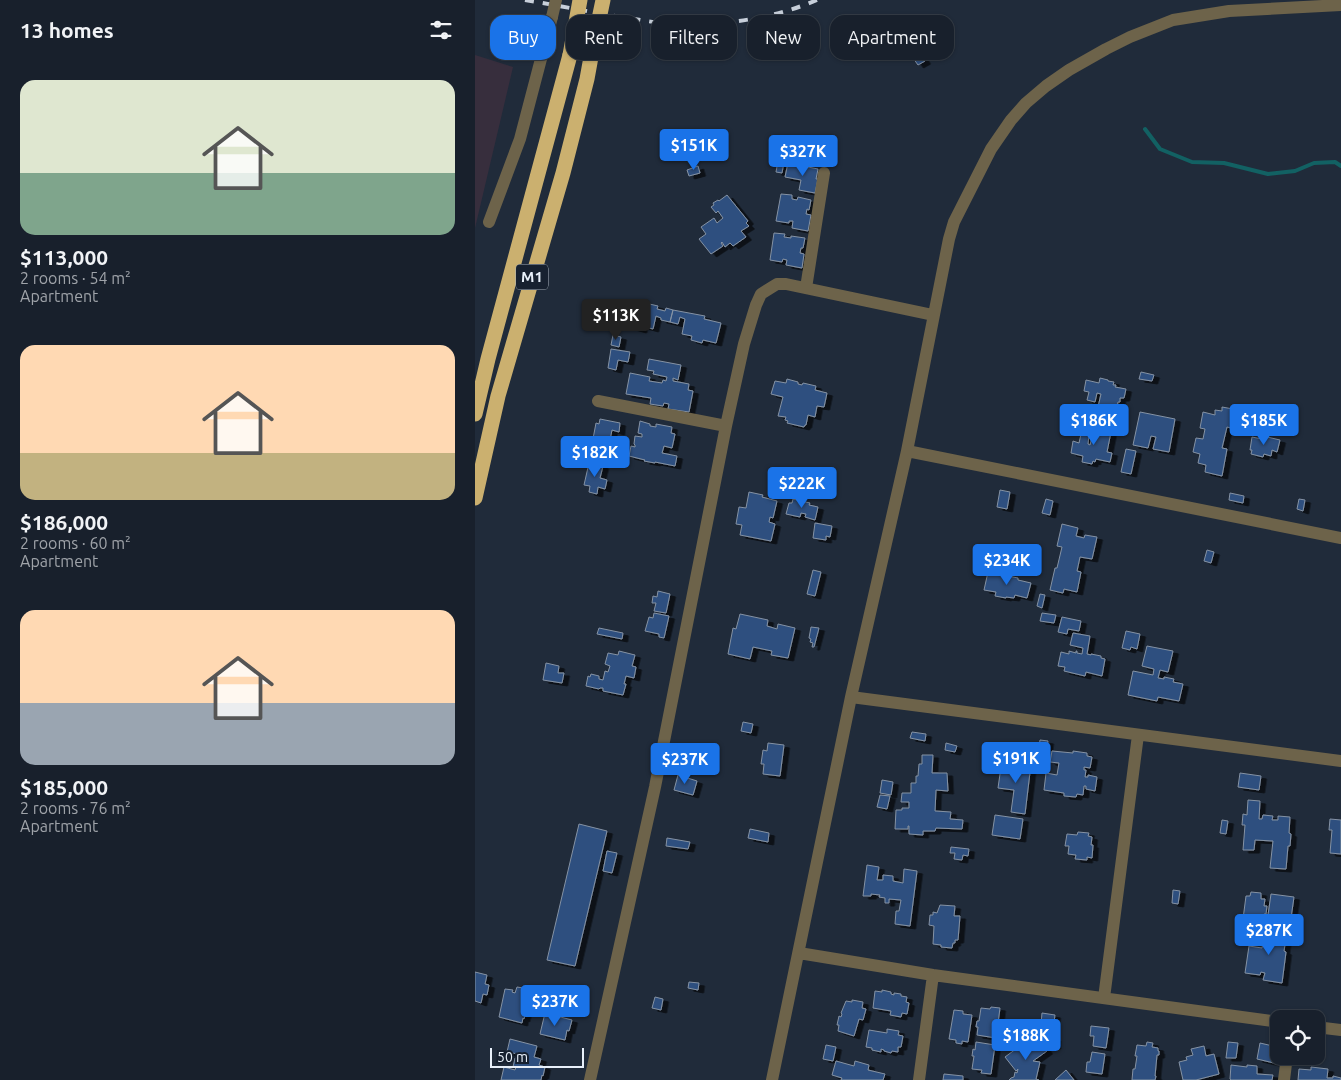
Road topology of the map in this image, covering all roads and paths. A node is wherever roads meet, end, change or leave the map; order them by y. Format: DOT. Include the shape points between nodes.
graph roads {
  1 [pos="556,0"];
  2 [pos="580,0"];
  3 [pos="603,0"];
  4 [pos="1341,6"];
  5 [pos="824,173"];
  6 [pos="489,222"];
  7 [pos="806,288"];
  8 [pos="933,315"];
  9 [pos="598,401"];
  10 [pos="475,414"];
  11 [pos="726,426"];
  12 [pos="907,450"];
  13 [pos="475,498"];
  14 [pos="1341,538"];
  15 [pos="851,697"];
  16 [pos="1138,735"];
  17 [pos="1341,761"];
  18 [pos="799,953"];
  19 [pos="933,975"];
  20 [pos="1104,998"];
  21 [pos="1270,1021"];
  22 [pos="1325,1028"];
  23 [pos="1341,1030"];
  24 [pos="1286,1065"];
  25 [pos="590,1080"];
  26 [pos="772,1080"];
  27 [pos="919,1080"];
  28 [pos="1284,1080"];
  1 -- 6 [label="street, bridge" via="520,139"];
  2 -- 10 [label="highway, M1, bridge" via="570,55"];
  3 -- 13 [label="highway, M1, bridge" via="587,79 498,396"];
  4 -- 8 [label="street" via="1229,11 1173,20 1106,49 1046,86 1011,120 991,149 963,203 949,238"];
  5 -- 7 [label="street"];
  7 -- 8 [label="street"];
  7 -- 11 [label="street" via="777,284 761,294 744,344"];
  8 -- 12 [label="street"];
  9 -- 11 [label="street"];
  11 -- 25 [label="street" via="655,787"];
  12 -- 14 [label="street"];
  12 -- 15 [label="street"];
  15 -- 16 [label="street"];
  15 -- 18 [label="street"];
  16 -- 17 [label="street"];
  16 -- 20 [label="street"];
  18 -- 19 [label="street"];
  18 -- 26 [label="street"];
  19 -- 20 [label="street"];
  19 -- 27 [label="street"];
  20 -- 21 [label="street"];
  22 -- 23 [label="street"];
  24 -- 28 [label="street"];
}
